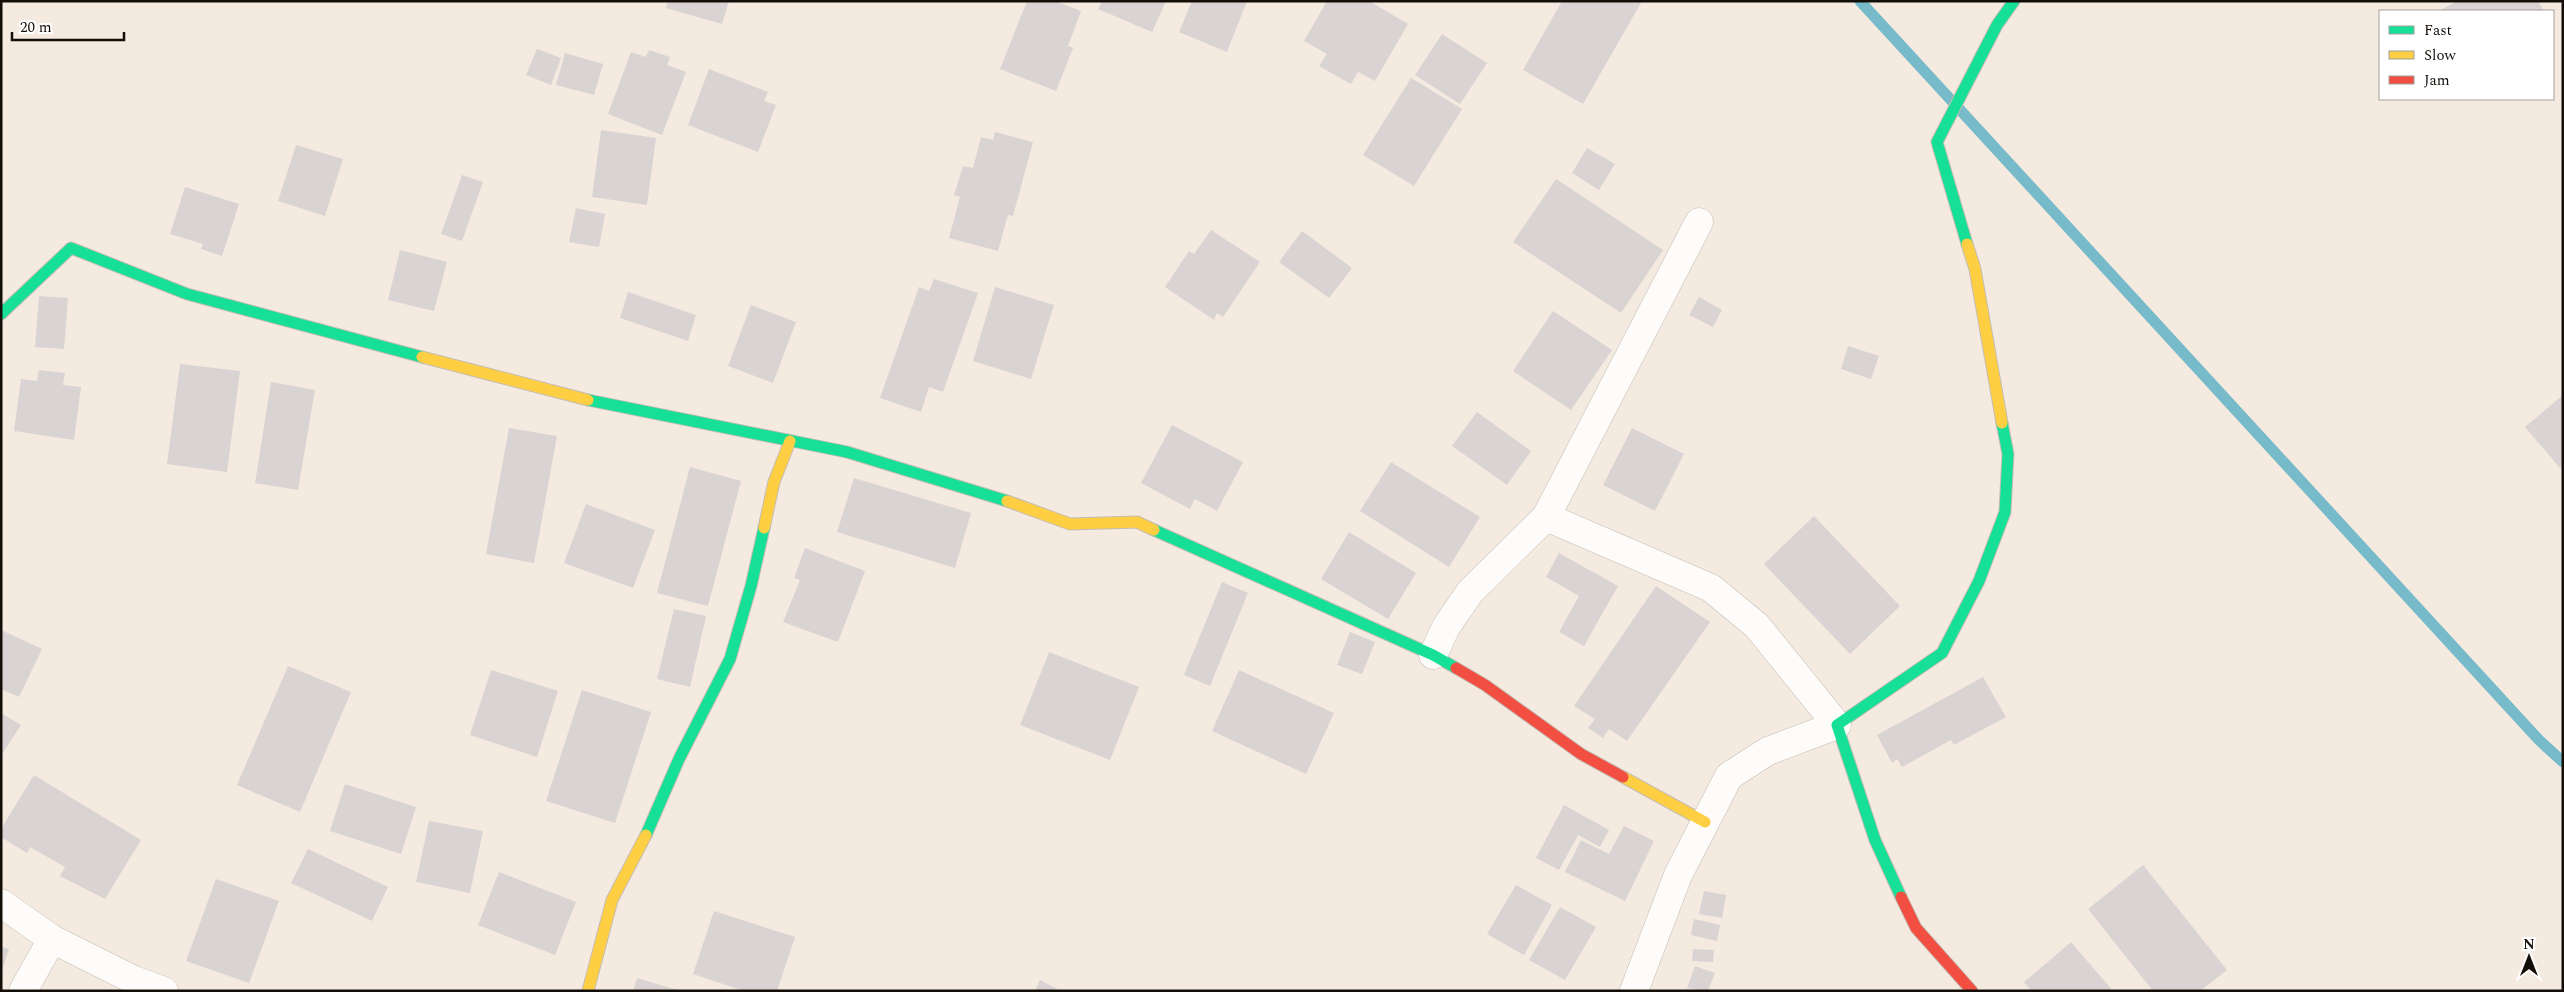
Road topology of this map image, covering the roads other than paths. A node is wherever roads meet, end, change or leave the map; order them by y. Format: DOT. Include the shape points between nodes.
graph roads {
  1 [pos="2014,1"];
  2 [pos="1699,222"];
  3 [pos="1,314"];
  4 [pos="790,441"];
  5 [pos="1546,517"];
  6 [pos="1433,655"];
  7 [pos="1837,725"];
  8 [pos="1705,822"];
  9 [pos="1,903"];
  10 [pos="52,939"];
  11 [pos="23,991"];
  12 [pos="164,991"];
  13 [pos="588,991"];
  14 [pos="1634,991"];
  15 [pos="1972,991"];
  1 -- 7 [label="street" via="1996,25 1937,142 1975,269 2008,454 2005,512 1978,581 1942,653"];
  2 -- 5 [label="street"];
  3 -- 4 [label="street" via="71,248 187,294 545,391"];
  4 -- 6 [label="street" via="847,452 1070,524 1137,522"];
  4 -- 13 [label="street" via="774,482 751,586 730,659 612,900"];
  5 -- 6 [label="street" via="1470,592 1446,627"];
  5 -- 7 [label="street" via="1711,588 1757,626"];
  6 -- 8 [label="street" via="1486,685 1582,754"];
  7 -- 8 [label="street" via="1768,751 1729,776"];
  7 -- 15 [label="street" via="1875,840 1916,928"];
  8 -- 14 [label="street" via="1678,875"];
  9 -- 10 [label="street"];
  10 -- 11 [label="street"];
  10 -- 12 [label="street" via="134,980"];
}
